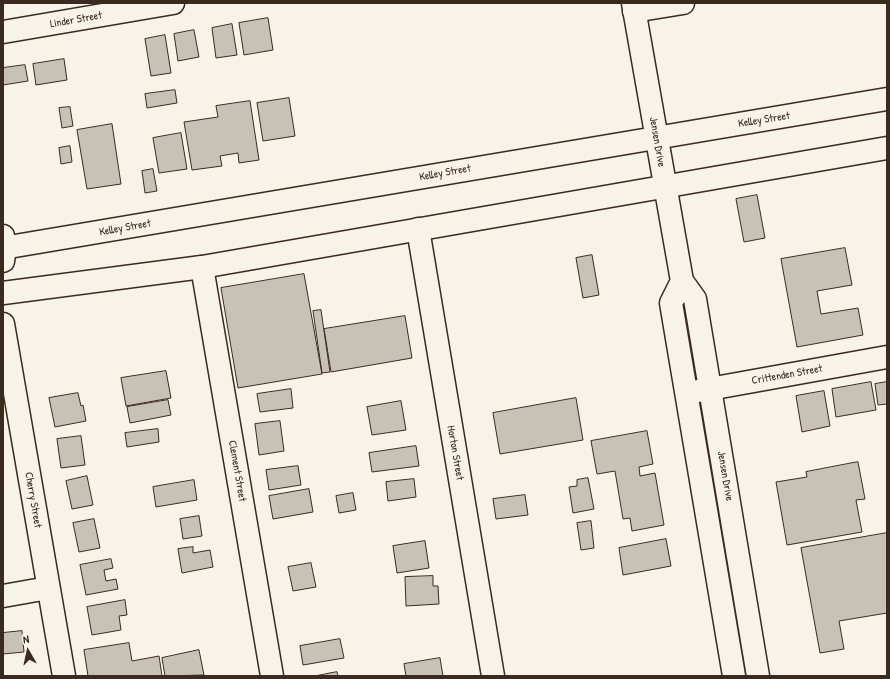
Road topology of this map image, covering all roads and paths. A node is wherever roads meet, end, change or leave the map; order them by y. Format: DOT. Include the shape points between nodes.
graph roads {
  1 [pos="174,3"];
  2 [pos="683,3"];
  3 [pos="634,7"];
  4 [pos="3,32"];
  5 [pos="887,99"];
  6 [pos="657,137"];
  7 [pos="887,148"];
  8 [pos="665,186"];
  9 [pos="418,229"];
  10 [pos="4,249"];
  11 [pos="202,267"];
  12 [pos="682,281"];
  13 [pos="3,293"];
  14 [pos="3,324"];
  15 [pos="887,357"];
  16 [pos="710,389"];
  17 [pos="687,393"];
  18 [pos="48,588"];
  19 [pos="3,596"];
  20 [pos="64,676"];
  21 [pos="272,676"];
  22 [pos="493,676"];
  23 [pos="734,676"];
  24 [pos="758,676"];
  1 -- 4 [label="main road, Linder Street"];
  2 -- 3 [label="main road"];
  3 -- 6 [label="main road, Jensen Drive"];
  5 -- 6 [label="main road, Kelley Street"];
  6 -- 8 [label="main road, Jensen Drive"];
  6 -- 10 [label="main road, Kelley Street"];
  7 -- 8 [label="main road"];
  8 -- 9 [label="main road"];
  8 -- 12 [label="main road, Jensen Drive"];
  9 -- 11 [label="main road"];
  9 -- 22 [label="main road, Horton Street"];
  11 -- 13 [label="main road"];
  11 -- 21 [label="main road, Clement Street"];
  12 -- 16 [label="main road, Jensen Drive" via="694,299"];
  12 -- 17 [label="main road" via="671,303"];
  14 -- 18 [label="main road, Cherry Street"];
  15 -- 16 [label="main road, Crittenden Street"];
  16 -- 17 [label="main road, Crittenden Street"];
  16 -- 24 [label="main road, Jensen Drive"];
  17 -- 23 [label="main road"];
  18 -- 19 [label="main road"];
  18 -- 20 [label="main road, Cherry Street"];
}
